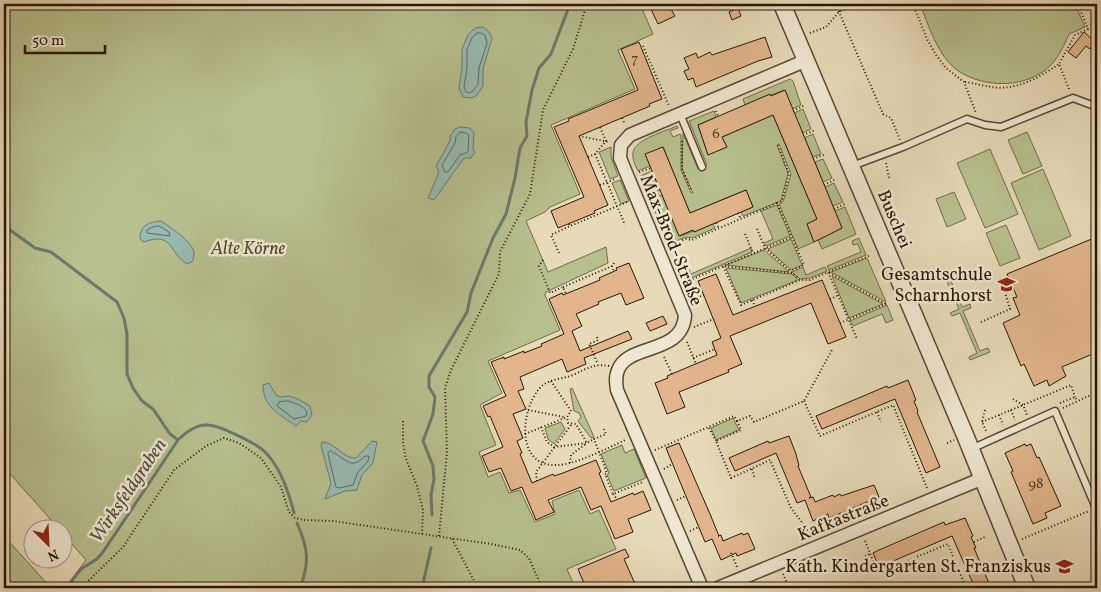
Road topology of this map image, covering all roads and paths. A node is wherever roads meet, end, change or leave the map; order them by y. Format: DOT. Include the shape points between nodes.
graph roads {
  1 [pos="587,4"];
  2 [pos="782,4"];
  3 [pos="839,4"];
  4 [pos="858,4"];
  5 [pos="913,4"];
  6 [pos="1078,4"];
  7 [pos="839,12"];
  8 [pos="810,33"];
  9 [pos="807,60"];
  10 [pos="1059,64"];
  11 [pos="964,82"];
  12 [pos="1073,98"];
  13 [pos="806,105"];
  14 [pos="1097,107"];
  15 [pos="715,109"];
  16 [pos="793,111"];
  17 [pos="680,114"];
  18 [pos="718,116"];
  19 [pos="981,124"];
  20 [pos="600,127"];
  21 [pos="815,130"];
  22 [pos="803,135"];
  23 [pos="579,136"];
  24 [pos="606,141"];
  25 [pos="621,145"];
  26 [pos="778,146"];
  27 [pos="903,147"];
  28 [pos="595,154"];
  29 [pos="825,154"];
  30 [pos="887,154"];
  31 [pos="588,157"];
  32 [pos="814,159"];
  33 [pos="851,166"];
  34 [pos="702,167"];
  35 [pos="651,168"];
  36 [pos="632,174"];
  37 [pos="889,178"];
  38 [pos="836,180"];
  39 [pos="607,182"];
  40 [pos="687,182"];
  41 [pos="824,184"];
  42 [pos="600,185"];
  43 [pos="691,190"];
  44 [pos="661,193"];
  45 [pos="642,198"];
  46 [pos="777,203"];
  47 [pos="845,204"];
  48 [pos="617,206"];
  49 [pos="834,209"];
  50 [pos="738,213"];
  51 [pos="672,218"];
  52 [pos="741,219"];
  53 [pos="716,222"];
  54 [pos="658,223"];
  55 [pos="625,225"];
  56 [pos="718,228"];
  57 [pos="757,229"];
  58 [pos="745,234"];
  59 [pos="792,237"];
  60 [pos="765,248"];
  61 [pos="658,250"];
  62 [pos="559,253"];
  63 [pos="753,253"];
  64 [pos="868,256"];
  65 [pos="543,260"];
  66 [pos="614,263"];
  67 [pos="612,266"];
  68 [pos="723,266"];
  69 [pos="614,272"];
  70 [pos="791,272"];
  71 [pos="828,272"];
  72 [pos="1000,276"];
  73 [pos="800,280"];
  74 [pos="679,282"];
  75 [pos="563,287"];
  76 [pos="777,290"];
  77 [pos="566,294"];
  78 [pos="704,295"];
  79 [pos="838,295"];
  80 [pos="779,296"];
  81 [pos="830,299"];
  82 [pos="690,300"];
  83 [pos="752,300"];
  84 [pos="755,306"];
  85 [pos="714,319"];
  86 [pos="693,320"];
  87 [pos="848,320"];
  88 [pos="981,322"];
  89 [pos="840,323"];
  90 [pos="597,337"];
  91 [pos="857,339"];
  92 [pos="681,343"];
  93 [pos="714,349"];
  94 [pos="832,350"];
  95 [pos="663,355"];
  96 [pos="693,358"];
  97 [pos="598,364"];
  98 [pos="696,364"];
  99 [pos="618,368"];
  100 [pos="672,374"];
  101 [pos="551,380"];
  102 [pos="1097,392"];
  103 [pos="1075,397"];
  104 [pos="804,401"];
  105 [pos="528,410"];
  106 [pos="985,410"];
  107 [pos="1011,410"];
  108 [pos="1056,411"];
  109 [pos="876,412"];
  110 [pos="999,415"];
  111 [pos="567,417"];
  112 [pos="403,421"];
  113 [pos="737,421"];
  114 [pos="881,422"];
  115 [pos="982,422"];
  116 [pos="571,424"];
  117 [pos="1010,424"];
  118 [pos="541,427"];
  119 [pos="709,427"];
  120 [pos="1004,427"];
  121 [pos="604,429"];
  122 [pos="525,434"];
  123 [pos="987,434"];
  124 [pos="637,436"];
  125 [pos="594,439"];
  126 [pos="716,441"];
  127 [pos="587,443"];
  128 [pos="554,447"];
  129 [pos="970,449"];
  130 [pos="599,451"];
  131 [pos="652,454"];
  132 [pos="542,463"];
  133 [pos="570,463"];
  134 [pos="660,463"];
  135 [pos="672,464"];
  136 [pos="752,468"];
  137 [pos="654,477"];
  138 [pos="755,479"];
  139 [pos="981,479"];
  140 [pos="537,481"];
  141 [pos="921,492"];
  142 [pos="614,494"];
  143 [pos="686,496"];
  144 [pos="617,499"];
  145 [pos="676,500"];
  146 [pos="1096,508"];
  147 [pos="699,527"];
  148 [pos="860,529"];
  149 [pos="689,532"];
  150 [pos="422,534"];
  151 [pos="439,536"];
  152 [pos="985,537"];
  153 [pos="452,538"];
  154 [pos="811,539"];
  155 [pos="1019,540"];
  156 [pos="974,542"];
  157 [pos="731,553"];
  158 [pos="870,554"];
  159 [pos="865,556"];
  160 [pos="778,563"];
  161 [pos="738,569"];
  162 [pos="800,586"];
  163 [pos="81,588"];
  164 [pos="478,588"];
  165 [pos="542,588"];
  166 [pos="702,588"];
  167 [pos="718,588"];
  168 [pos="789,588"];
  169 [pos="794,588"];
  170 [pos="966,588"];
  171 [pos="1027,588"];
  1 -- 151 [label="path" via="573,49 543,110 530,194 500,252 499,274 445,388 447,452"];
  2 -- 9 [label="street, Buschei"];
  3 -- 7 [label="path"];
  4 -- 7 [label="path"];
  5 -- 11 [label="path" via="936,55"];
  6 -- 10 [label="path" via="1088,29 1075,34"];
  7 -- 8 [label="path" via="826,27"];
  7 -- 27 [label="path" via="883,114 890,118"];
  9 -- 17 [label="street"];
  9 -- 33 [label="street, Buschei"];
  10 -- 11 [label="path" via="1027,82 1010,87 994,88"];
  10 -- 12 [label="path"];
  11 -- 19 [label="path"];
  12 -- 14 [label="lane"];
  12 -- 19 [label="lane" via="1001,127"];
  13 -- 16 [label="path"];
  15 -- 18 [label="path"];
  17 -- 25 [label="street" via="630,135"];
  17 -- 34 [label="lane"];
  19 -- 27 [label="lane" via="967,120"];
  20 -- 24 [label="path"];
  21 -- 22 [label="path"];
  23 -- 24 [label="path"];
  24 -- 25 [label="path"];
  24 -- 28 [label="path"];
  25 -- 36 [label="street, Max-Brod-Straße" via="620,158"];
  26 -- 46 [label="path" via="789,174 782,201"];
  27 -- 30 [label="lane"];
  28 -- 31 [label="path"];
  28 -- 39 [label="path"];
  29 -- 32 [label="path"];
  30 -- 33 [label="lane"];
  30 -- 37 [label="path"];
  33 -- 129 [label="street, Buschei"];
  35 -- 36 [label="path"];
  36 -- 39 [label="path"];
  36 -- 45 [label="street, Max-Brod-Straße"];
  38 -- 41 [label="path"];
  39 -- 42 [label="path"];
  39 -- 48 [label="path"];
  40 -- 43 [label="path"];
  44 -- 45 [label="path"];
  45 -- 48 [label="path"];
  45 -- 61 [label="street, Max-Brod-Straße"];
  46 -- 52 [label="path"];
  46 -- 59 [label="path"];
  47 -- 49 [label="path"];
  48 -- 55 [label="path"];
  48 -- 62 [label="path" via="551,234"];
  50 -- 52 [label="path"];
  51 -- 54 [label="path"];
  52 -- 56 [label="path"];
  53 -- 56 [label="path"];
  56 -- 61 [label="path"];
  57 -- 60 [label="path"];
  58 -- 63 [label="path"];
  59 -- 60 [label="path"];
  59 -- 70 [label="path" via="804,265"];
  60 -- 63 [label="path"];
  60 -- 70 [label="path"];
  61 -- 74 [label="street, Max-Brod-Straße"];
  63 -- 68 [label="path"];
  64 -- 71 [label="path"];
  65 -- 75 [label="path" via="538,266 550,293"];
  66 -- 67 [label="path"];
  67 -- 69 [label="path"];
  67 -- 75 [label="path"];
  68 -- 70 [label="path"];
  68 -- 74 [label="path"];
  68 -- 83 [label="path" via="741,305"];
  70 -- 73 [label="path"];
  71 -- 73 [label="path" via="810,280"];
  71 -- 79 [label="path"];
  71 -- 87 [label="path" via="887,303"];
  72 -- 88 [label="path" via="1010,309"];
  73 -- 76 [label="path"];
  74 -- 99 [label="street, Max-Brod-Straße" via="685,315 681,332 674,339 627,360"];
  75 -- 77 [label="path"];
  76 -- 80 [label="path"];
  76 -- 83 [label="path"];
  78 -- 82 [label="path"];
  79 -- 81 [label="path"];
  79 -- 87 [label="path"];
  83 -- 84 [label="path"];
  85 -- 86 [label="path" via="694,327"];
  87 -- 89 [label="path"];
  87 -- 91 [label="path"];
  90 -- 97 [label="path" via="598,340 589,344"];
  92 -- 96 [label="path" via="686,339"];
  93 -- 96 [label="path"];
  94 -- 104 [label="path"];
  95 -- 100 [label="path"];
  96 -- 98 [label="path"];
  97 -- 99 [label="path"];
  97 -- 101 [label="path"];
  99 -- 124 [label="street" via="617,390"];
  101 -- 105 [label="path" via="539,388"];
  101 -- 111 [label="path" via="571,411"];
  102 -- 108 [label="path"];
  103 -- 107 [label="path" via="1071,385"];
  104 -- 109 [label="path" via="820,436"];
  104 -- 113 [label="path" via="754,422 750,416"];
  105 -- 111 [label="path"];
  105 -- 122 [label="path"];
  106 -- 115 [label="path"];
  107 -- 110 [label="path"];
  107 -- 117 [label="path" via="1016,422"];
  108 -- 129 [label="lane"];
  108 -- 146 [label="lane"];
  109 -- 114 [label="path"];
  109 -- 141 [label="path" via="893,405 928,489"];
  110 -- 115 [label="path"];
  110 -- 120 [label="path"];
  111 -- 116 [label="path"];
  111 -- 118 [label="path"];
  112 -- 150 [label="path" via="406,459 418,486 423,510"];
  113 -- 119 [label="path" via="734,416"];
  113 -- 126 [label="path" via="741,430"];
  115 -- 123 [label="path"];
  116 -- 127 [label="path" via="576,424"];
  116 -- 128 [label="path"];
  118 -- 122 [label="path"];
  118 -- 128 [label="path" via="547,442"];
  119 -- 126 [label="path"];
  119 -- 131 [label="path"];
  121 -- 125 [label="path" via="606,434"];
  122 -- 132 [label="path" via="527,446"];
  124 -- 130 [label="path"];
  124 -- 131 [label="street"];
  125 -- 127 [label="path"];
  125 -- 130 [label="path"];
  126 -- 136 [label="path" via="731,478"];
  127 -- 128 [label="path"];
  127 -- 133 [label="path" via="571,454"];
  128 -- 132 [label="path"];
  129 -- 139 [label="street, Buschei"];
  130 -- 133 [label="path"];
  130 -- 142 [label="path"];
  131 -- 137 [label="street"];
  132 -- 133 [label="path" via="558,466"];
  132 -- 140 [label="path" via="536,472"];
  134 -- 135 [label="path" via="662,470"];
  136 -- 138 [label="path"];
  136 -- 154 [label="path" via="770,460 791,508"];
  137 -- 142 [label="path"];
  137 -- 166 [label="street"];
  139 -- 148 [label="street, Kafkastraße"];
  139 -- 171 [label="street, Buschei"];
  142 -- 144 [label="path"];
  143 -- 145 [label="path"];
  146 -- 155 [label="path"];
  147 -- 149 [label="path"];
  148 -- 158 [label="path"];
  148 -- 160 [label="street, Kafkastraße"];
  150 -- 151 [label="path"];
  150 -- 163 [label="path" via="295,518 289,512 281,487 261,458 239,443 224,438 206,446 174,470 123,547"];
  151 -- 153 [label="path"];
  152 -- 156 [label="path"];
  153 -- 164 [label="path"];
  153 -- 165 [label="path" via="520,550 529,558"];
  157 -- 161 [label="path"];
  158 -- 159 [label="path"];
  158 -- 170 [label="path" via="878,573 948,544"];
  160 -- 167 [label="street, Kafkastraße"];
  160 -- 168 [label="path"];
  162 -- 169 [label="path"];
}
